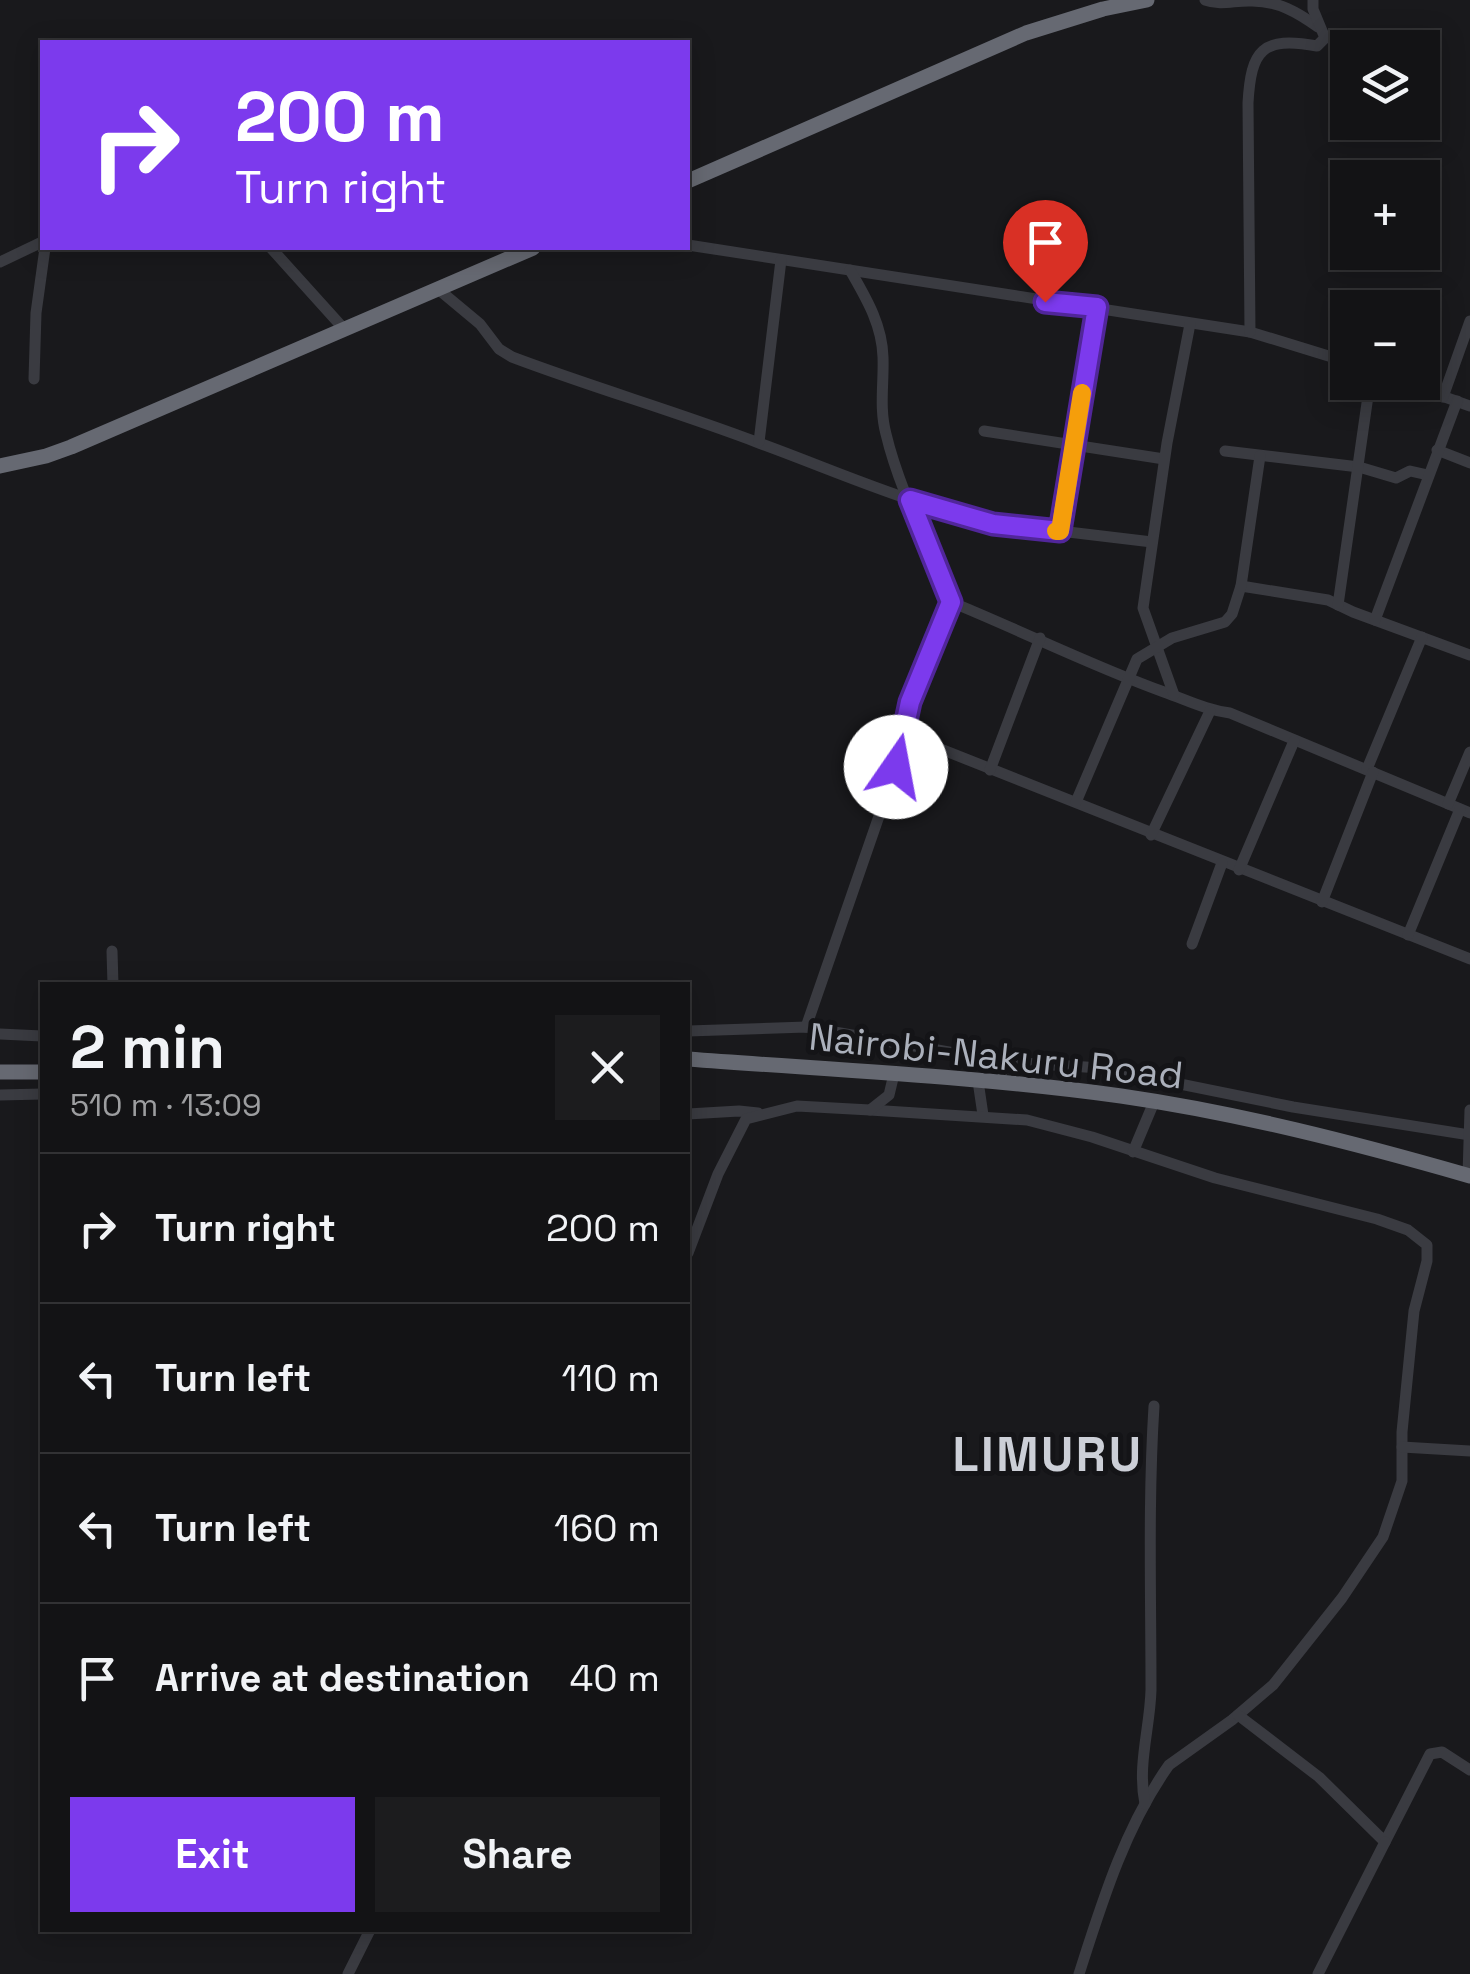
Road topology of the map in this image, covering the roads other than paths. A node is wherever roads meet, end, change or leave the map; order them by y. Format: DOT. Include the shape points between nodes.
graph roads {
  1 [pos="1147,0"];
  2 [pos="1205,0"];
  3 [pos="1313,0"];
  4 [pos="1319,28"];
  5 [pos="690,180"];
  6 [pos="690,245"];
  7 [pos="40,247"];
  8 [pos="43,250"];
  9 [pos="273,250"];
  10 [pos="528,250"];
  11 [pos="781,260"];
  12 [pos="0,262"];
  13 [pos="850,270"];
  14 [pos="438,289"];
  15 [pos="1097,307"];
  16 [pos="1470,321"];
  17 [pos="1190,324"];
  18 [pos="344,329"];
  19 [pos="1250,332"];
  20 [pos="1330,356"];
  21 [pos="34,379"];
  22 [pos="1440,396"];
  23 [pos="1443,397"];
  24 [pos="1368,400"];
  25 [pos="1457,401"];
  26 [pos="1470,406"];
  27 [pos="984,431"];
  28 [pos="759,442"];
  29 [pos="1074,445"];
  30 [pos="1437,450"];
  31 [pos="1225,451"];
  32 [pos="1260,456"];
  33 [pos="1164,459"];
  34 [pos="1470,463"];
  35 [pos="0,466"];
  36 [pos="1359,467"];
  37 [pos="1428,476"];
  38 [pos="910,500"];
  39 [pos="1060,531"];
  40 [pos="1152,542"];
  41 [pos="1241,586"];
  42 [pos="951,602"];
  43 [pos="1338,605"];
  44 [pos="1375,620"];
  45 [pos="1422,637"];
  46 [pos="1040,638"];
  47 [pos="1154,647"];
  48 [pos="1470,655"];
  49 [pos="1126,678"];
  50 [pos="1174,695"];
  51 [pos="1210,710"];
  52 [pos="903,734"];
  53 [pos="1294,741"];
  54 [pos="1470,752"];
  55 [pos="990,770"];
  56 [pos="1370,771"];
  57 [pos="1076,802"];
  58 [pos="1459,809"];
  59 [pos="1150,835"];
  60 [pos="1222,863"];
  61 [pos="1239,870"];
  62 [pos="1322,902"];
  63 [pos="1408,935"];
  64 [pos="1192,944"];
  65 [pos="112,951"];
  66 [pos="1470,959"];
  67 [pos="113,982"];
  68 [pos="806,1026"];
  69 [pos="690,1031"];
  70 [pos="0,1034"];
  71 [pos="40,1036"];
  72 [pos="690,1059"];
  73 [pos="1006,1062"];
  74 [pos="0,1072"];
  75 [pos="40,1072"];
  76 [pos="894,1074"];
  77 [pos="978,1081"];
  78 [pos="998,1082"];
  79 [pos="40,1094"];
  80 [pos="0,1095"];
  81 [pos="1154,1102"];
  82 [pos="870,1110"];
  83 [pos="1470,1110"];
  84 [pos="690,1114"];
  85 [pos="761,1114"];
  86 [pos="983,1115"];
  87 [pos="1469,1135"];
  88 [pos="1133,1152"];
  89 [pos="1469,1175"];
  90 [pos="690,1248"];
  91 [pos="1154,1406"];
  92 [pos="1402,1447"];
  93 [pos="1470,1450"];
  94 [pos="1238,1715"];
  95 [pos="1470,1770"];
  96 [pos="1145,1804"];
  97 [pos="1385,1842"];
  98 [pos="369,1932"];
  99 [pos="348,1974"];
  100 [pos="1079,1974"];
  101 [pos="1318,1974"];
  1 -- 5 [label="highway" via="1026,33"];
  2 -- 4 [label="street" via="1270,2"];
  3 -- 4 [label="street"];
  4 -- 19 [label="street" via="1324,38 1317,46 1274,43 1262,48 1252,67"];
  6 -- 11 [label="street"];
  7 -- 12 [label="street"];
  8 -- 21 [label="street"];
  9 -- 18 [label="street"];
  10 -- 14 [label="highway"];
  11 -- 13 [label="street"];
  11 -- 28 [label="street"];
  13 -- 15 [label="street"];
  13 -- 38 [label="street" via="880,332 883,423"];
  14 -- 18 [label="highway"];
  14 -- 28 [label="street" via="512,357"];
  15 -- 17 [label="street"];
  15 -- 29 [label="street"];
  16 -- 23 [label="street"];
  17 -- 19 [label="street"];
  17 -- 33 [label="street"];
  18 -- 35 [label="highway" via="71,447"];
  19 -- 20 [label="street"];
  22 -- 23 [label="street"];
  23 -- 25 [label="street"];
  24 -- 36 [label="street"];
  25 -- 26 [label="street"];
  25 -- 30 [label="street"];
  27 -- 29 [label="street"];
  28 -- 38 [label="street"];
  29 -- 33 [label="street"];
  29 -- 39 [label="street"];
  30 -- 34 [label="street"];
  30 -- 37 [label="street"];
  31 -- 32 [label="street"];
  32 -- 36 [label="street"];
  32 -- 41 [label="street"];
  33 -- 40 [label="street"];
  36 -- 37 [label="street" via="1396,478 1410,471"];
  36 -- 43 [label="street"];
  37 -- 44 [label="street"];
  38 -- 39 [label="street" via="993,524"];
  38 -- 42 [label="street"];
  39 -- 40 [label="street"];
  40 -- 47 [label="street" via="1143,608"];
  41 -- 43 [label="street" via="1310,594"];
  41 -- 47 [label="street" via="1226,622"];
  42 -- 46 [label="street"];
  42 -- 52 [label="street" via="914,688"];
  43 -- 44 [label="street"];
  44 -- 45 [label="street"];
  45 -- 48 [label="street"];
  45 -- 56 [label="street"];
  46 -- 49 [label="street"];
  46 -- 55 [label="street"];
  47 -- 49 [label="street"];
  47 -- 50 [label="street"];
  49 -- 50 [label="street"];
  49 -- 57 [label="street"];
  50 -- 51 [label="street"];
  51 -- 53 [label="street"];
  51 -- 59 [label="street"];
  52 -- 55 [label="street"];
  52 -- 68 [label="street"];
  53 -- 56 [label="street"];
  53 -- 61 [label="street"];
  54 -- 58 [label="street"];
  55 -- 57 [label="street"];
  56 -- 58 [label="street"];
  56 -- 62 [label="street"];
  57 -- 59 [label="street"];
  58 -- 63 [label="street"];
  59 -- 60 [label="street"];
  60 -- 61 [label="street"];
  60 -- 64 [label="street"];
  61 -- 62 [label="street"];
  62 -- 63 [label="street"];
  63 -- 66 [label="street"];
  65 -- 67 [label="street"];
  68 -- 69 [label="street"];
  68 -- 73 [label="street"];
  70 -- 71 [label="street"];
  72 -- 76 [label="highway, Nairobi-Nakuru Road"];
  73 -- 78 [label="street"];
  73 -- 87 [label="street" via="1101,1068"];
  74 -- 75 [label="highway"];
  76 -- 77 [label="highway, Nairobi-Nakuru Road"];
  76 -- 82 [label="street" via="889,1094"];
  77 -- 78 [label="highway, Nairobi-Nakuru Road"];
  77 -- 86 [label="street"];
  78 -- 81 [label="highway, Nairobi-Nakuru Road"];
  79 -- 80 [label="street"];
  81 -- 88 [label="street"];
  81 -- 89 [label="highway, Nairobi-Nakuru Road"];
  82 -- 85 [label="street" via="797,1106"];
  82 -- 86 [label="street"];
  83 -- 87 [label="street"];
  84 -- 85 [label="street"];
  85 -- 90 [label="street" via="739,1128"];
  86 -- 88 [label="street" via="1027,1120"];
  87 -- 89 [label="street"];
  88 -- 92 [label="street" via="1377,1219 1423,1240 1428,1252 1415,1296"];
  91 -- 96 [label="street" via="1150,1694 1140,1781"];
  92 -- 93 [label="street"];
  92 -- 94 [label="street" via="1400,1492 1375,1549 1296,1660"];
  94 -- 96 [label="street" via="1170,1765"];
  94 -- 97 [label="street" via="1320,1777"];
  95 -- 97 [label="street" via="1442,1752 1430,1754"];
  96 -- 100 [label="street"];
  97 -- 101 [label="street"];
  98 -- 99 [label="street"];
}
